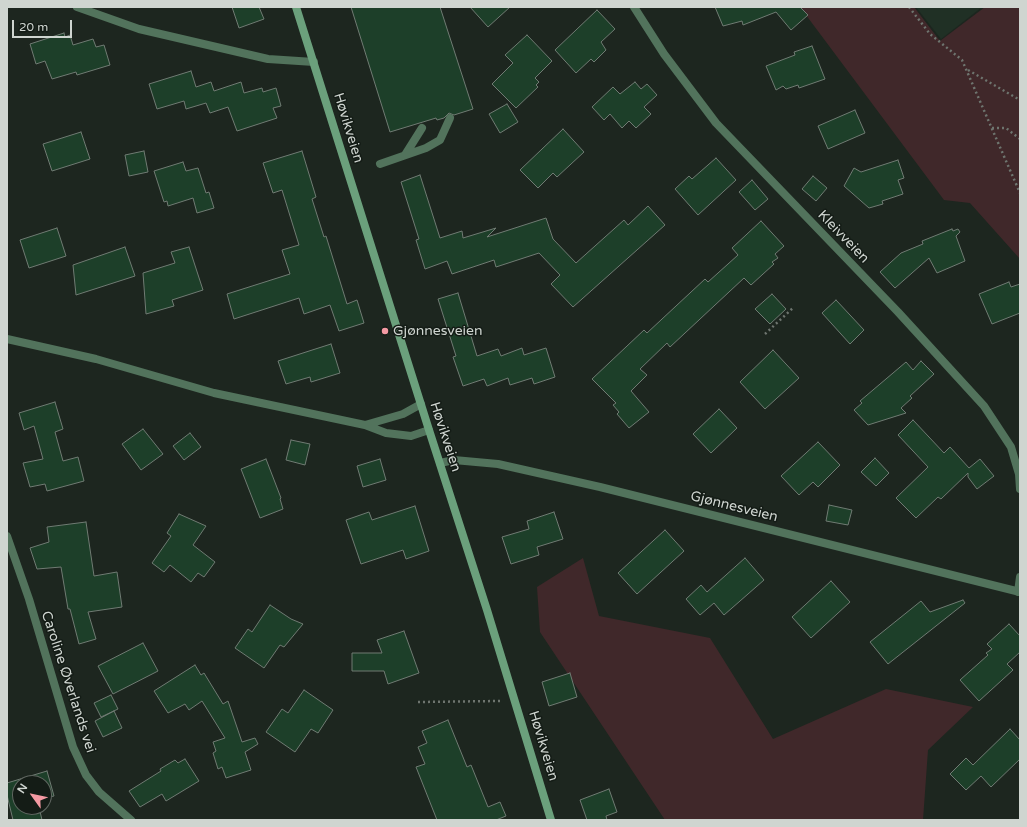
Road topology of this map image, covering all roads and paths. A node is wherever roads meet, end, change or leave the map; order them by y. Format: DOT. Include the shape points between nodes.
graph roads {
  1 [pos="77,7"];
  2 [pos="296,7"];
  3 [pos="634,7"];
  4 [pos="909,7"];
  5 [pos="314,62"];
  6 [pos="968,69"];
  7 [pos="1020,100"];
  8 [pos="450,118"];
  9 [pos="422,128"];
  10 [pos="992,128"];
  11 [pos="1020,139"];
  12 [pos="405,155"];
  13 [pos="380,164"];
  14 [pos="1020,193"];
  15 [pos="794,307"];
  16 [pos="765,334"];
  17 [pos="7,339"];
  18 [pos="421,404"];
  19 [pos="365,425"];
  20 [pos="429,430"];
  21 [pos="440,463"];
  22 [pos="1020,489"];
  23 [pos="7,536"];
  24 [pos="1020,577"];
  25 [pos="1019,592"];
  26 [pos="515,700"];
  27 [pos="418,702"];
  28 [pos="131,820"];
  29 [pos="552,820"];
  1 -- 5 [label="street" via="139,29 268,59"];
  2 -- 5 [label="main road, Høvikveien"];
  3 -- 22 [label="street, Kleivveien" via="664,54 716,123 898,312 984,406 1011,447 1019,474"];
  4 -- 6 [label="path" via="930,34 952,50"];
  5 -- 18 [label="main road, Høvikveien"];
  6 -- 7 [label="path"];
  6 -- 10 [label="path"];
  8 -- 12 [label="street" via="440,140"];
  9 -- 12 [label="street"];
  10 -- 11 [label="path" via="1006,128"];
  10 -- 14 [label="path"];
  12 -- 13 [label="street"];
  15 -- 16 [label="path"];
  17 -- 19 [label="street" via="96,359 214,393"];
  18 -- 19 [label="street" via="403,414"];
  18 -- 20 [label="main road, Høvikveien"];
  19 -- 20 [label="street" via="386,433 410,436"];
  20 -- 21 [label="main road, Høvikveien"];
  21 -- 25 [label="street, Gjønnesveien" via="454,460 505,465"];
  21 -- 26 [label="main road, Høvikveien"];
  23 -- 28 [label="street, Caroline Øverlands vei" via="29,599 73,747 86,775 100,792"];
  24 -- 25 [label="street"];
  26 -- 27 [label="path"];
  26 -- 29 [label="main road, Høvikveien"];
}
